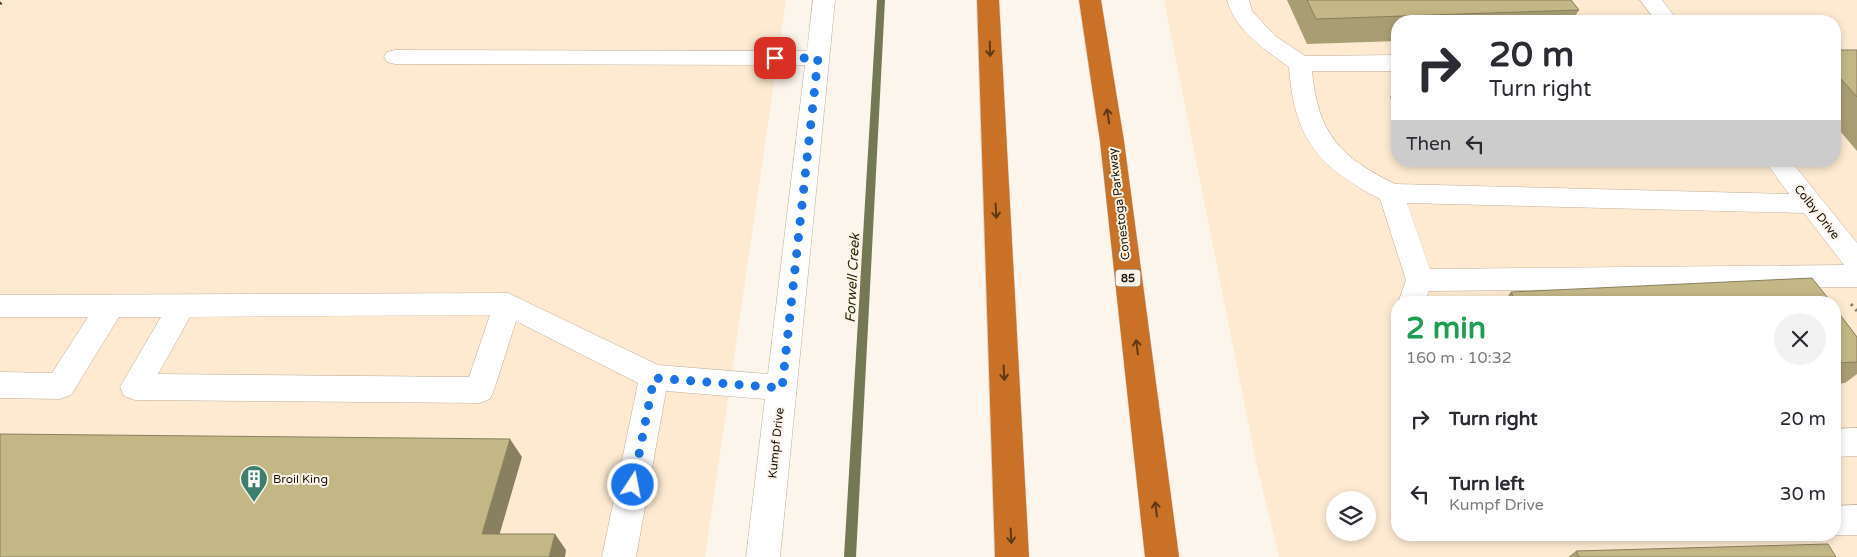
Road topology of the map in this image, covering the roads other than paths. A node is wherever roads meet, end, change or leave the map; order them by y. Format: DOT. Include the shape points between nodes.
graph roads {
  1 [pos="824,0"];
  2 [pos="988,0"];
  3 [pos="1090,0"];
  4 [pos="1238,0"];
  5 [pos="1651,0"];
  6 [pos="1663,15"];
  7 [pos="395,57"];
  8 [pos="818,58"];
  9 [pos="1391,63"];
  10 [pos="1300,64"];
  11 [pos="1782,167"];
  12 [pos="1391,193"];
  13 [pos="1811,204"];
  14 [pos="1857,262"];
  15 [pos="1857,276"];
  16 [pos="1415,291"];
  17 [pos="508,304"];
  18 [pos="111,305"];
  19 [pos="0,306"];
  20 [pos="182,306"];
  21 [pos="654,378"];
  22 [pos="0,385"];
  23 [pos="782,388"];
  24 [pos="1857,442"];
  25 [pos="1841,443"];
  26 [pos="1857,520"];
  27 [pos="1841,521"];
  28 [pos="620,557"];
  29 [pos="764,557"];
  30 [pos="1012,557"];
  31 [pos="1162,557"];
  1 -- 8 [label="street, Kumpf Drive"];
  2 -- 30 [label="highway, one-way"];
  31 -- 3 [label="highway, Conestoga Parkway / 85, one-way" via="1112,141"];
  4 -- 10 [label="street" via="1242,13 1267,41"];
  5 -- 6 [label="street"];
  7 -- 8 [label="street"];
  8 -- 23 [label="street, Kumpf Drive"];
  9 -- 10 [label="street"];
  10 -- 12 [label="street" via="1303,100 1323,146 1357,176"];
  11 -- 13 [label="street, Colby Drive"];
  12 -- 13 [label="street"];
  12 -- 16 [label="street"];
  13 -- 14 [label="street, Colby Drive"];
  15 -- 16 [label="street"];
  17 -- 20 [label="street"];
  17 -- 20 [label="street" via="479,390 135,386"];
  17 -- 21 [label="street"];
  18 -- 19 [label="street"];
  18 -- 20 [label="street"];
  18 -- 22 [label="street" via="60,386"];
  21 -- 23 [label="street"];
  21 -- 28 [label="street"];
  23 -- 29 [label="street, Kumpf Drive"];
  24 -- 25 [label="street"];
  26 -- 27 [label="street"];
}
